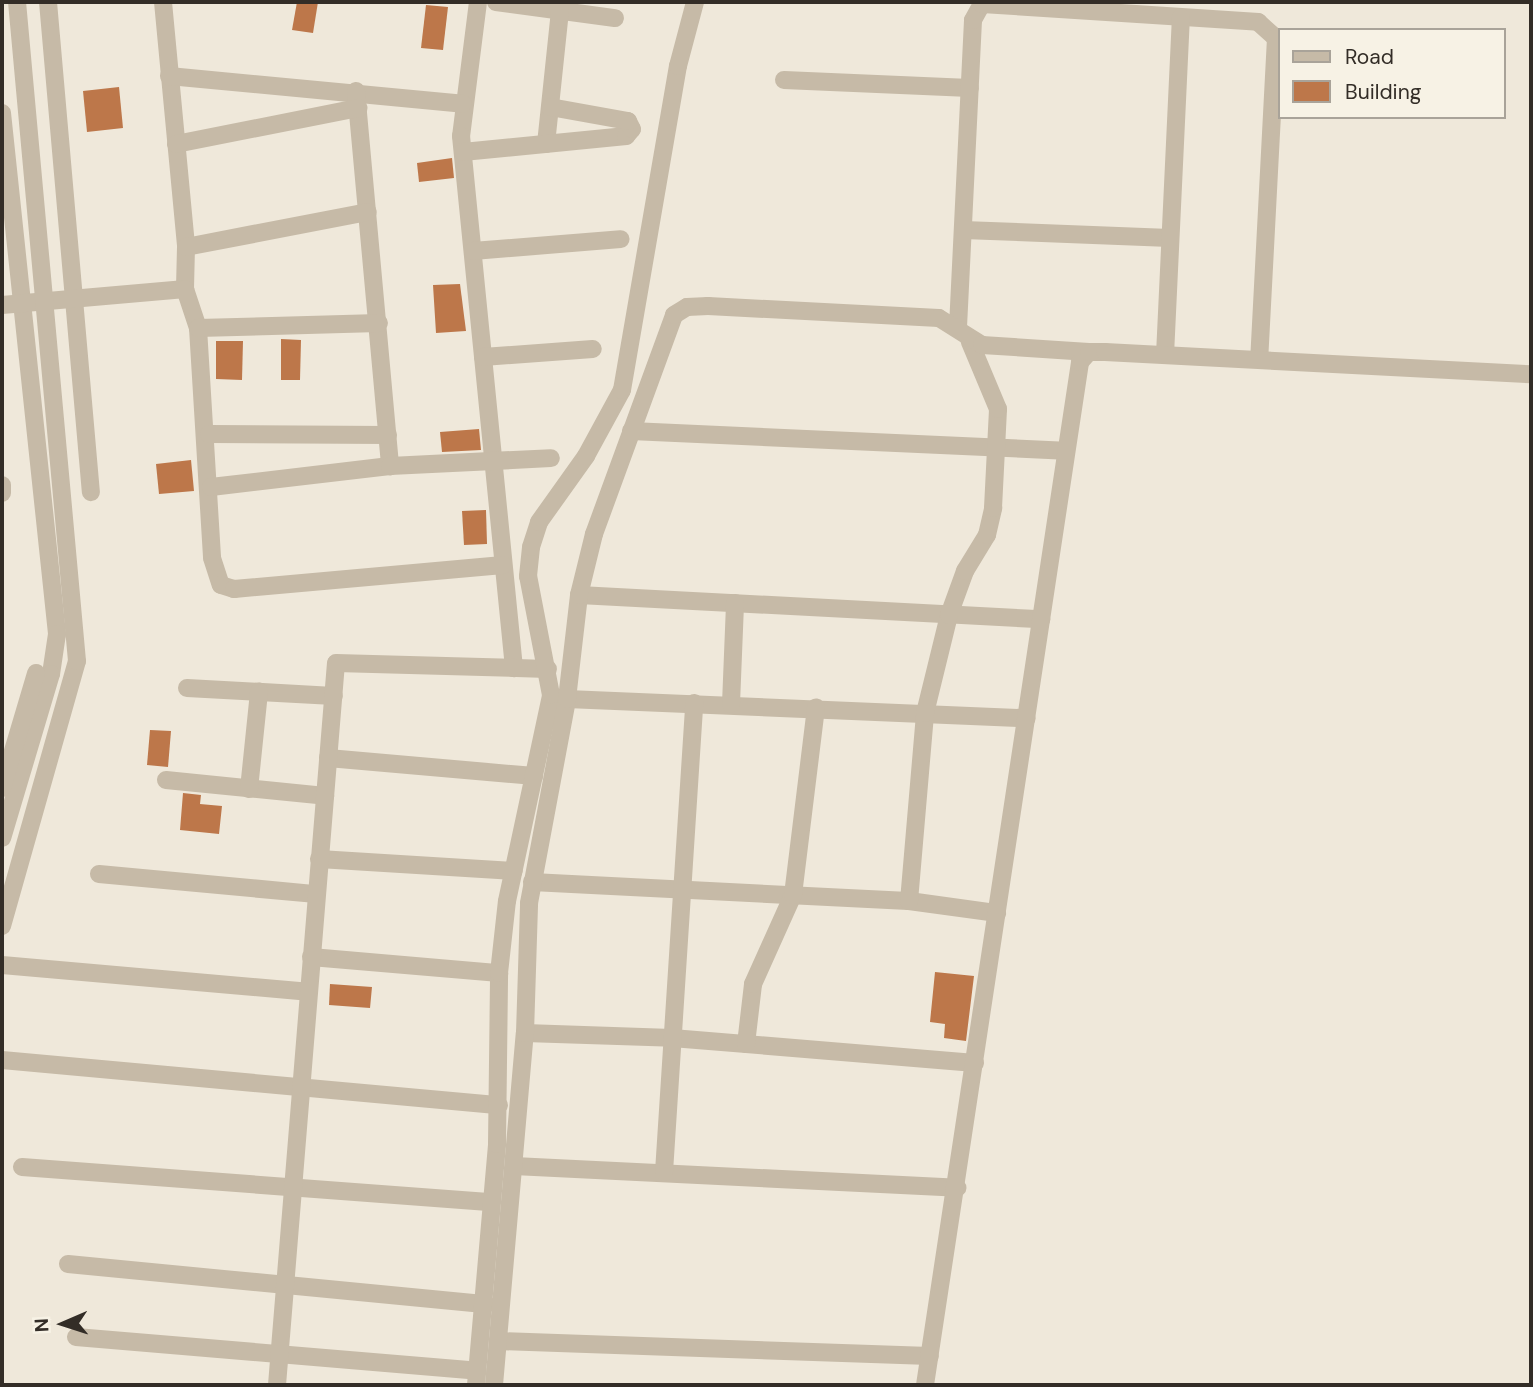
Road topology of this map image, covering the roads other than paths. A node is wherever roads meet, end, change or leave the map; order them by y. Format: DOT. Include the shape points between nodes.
graph roads {
  1 [pos="17,2"];
  2 [pos="48,2"];
  3 [pos="163,2"];
  4 [pos="478,2"];
  5 [pos="496,2"];
  6 [pos="695,2"];
  7 [pos="1055,5"];
  8 [pos="560,10"];
  9 [pos="1181,17"];
  10 [pos="615,18"];
  11 [pos="169,76"];
  12 [pos="784,80"];
  13 [pos="970,88"];
  14 [pos="357,99"];
  15 [pos="463,104"];
  16 [pos="550,107"];
  17 [pos="2,113"];
  18 [pos="176,144"];
  19 [pos="546,144"];
  20 [pos="463,152"];
  21 [pos="368,212"];
  22 [pos="963,230"];
  23 [pos="1170,238"];
  24 [pos="621,239"];
  25 [pos="186,247"];
  26 [pos="473,251"];
  27 [pos="185,289"];
  28 [pos="77,298"];
  29 [pos="44,301"];
  30 [pos="11,304"];
  31 [pos="379,323"];
  32 [pos="958,327"];
  33 [pos="198,328"];
  34 [pos="970,342"];
  35 [pos="593,349"];
  36 [pos="1089,352"];
  37 [pos="1165,355"];
  38 [pos="483,357"];
  39 [pos="1259,360"];
  40 [pos="1531,374"];
  41 [pos="631,431"];
  42 [pos="209,434"];
  43 [pos="388,435"];
  44 [pos="998,448"];
  45 [pos="1065,451"];
  46 [pos="551,458"];
  47 [pos="494,462"];
  48 [pos="390,466"];
  49 [pos="2,485"];
  50 [pos="211,487"];
  51 [pos="2,492"];
  52 [pos="91,492"];
  53 [pos="503,565"];
  54 [pos="579,594"];
  55 [pos="735,603"];
  56 [pos="949,614"];
  57 [pos="1041,619"];
  58 [pos="514,668"];
  59 [pos="548,669"];
  60 [pos="36,673"];
  61 [pos="187,688"];
  62 [pos="259,692"];
  63 [pos="334,696"];
  64 [pos="567,699"];
  65 [pos="694,703"];
  66 [pos="731,704"];
  67 [pos="817,707"];
  68 [pos="925,713"];
  69 [pos="1027,718"];
  70 [pos="15,744"];
  71 [pos="328,758"];
  72 [pos="50,762"];
  73 [pos="534,776"];
  74 [pos="166,780"];
  75 [pos="2,788"];
  76 [pos="249,789"];
  77 [pos="324,796"];
  78 [pos="2,838"];
  79 [pos="319,859"];
  80 [pos="514,871"];
  81 [pos="99,874"];
  82 [pos="532,882"];
  83 [pos="682,889"];
  84 [pos="316,894"];
  85 [pos="793,895"];
  86 [pos="909,901"];
  87 [pos="996,913"];
  88 [pos="2,926"];
  89 [pos="311,957"];
  90 [pos="2,965"];
  91 [pos="499,973"];
  92 [pos="308,992"];
  93 [pos="525,1033"];
  94 [pos="672,1038"];
  95 [pos="746,1044"];
  96 [pos="2,1060"];
  97 [pos="975,1063"];
  98 [pos="300,1087"];
  99 [pos="499,1105"];
  100 [pos="22,1167"];
  101 [pos="514,1167"];
  102 [pos="664,1172"];
  103 [pos="292,1187"];
  104 [pos="957,1188"];
  105 [pos="492,1202"];
  106 [pos="68,1264"];
  107 [pos="285,1285"];
  108 [pos="486,1304"];
  109 [pos="76,1337"];
  110 [pos="498,1340"];
  111 [pos="279,1354"];
  112 [pos="930,1356"];
  113 [pos="477,1378"];
  114 [pos="277,1385"];
  115 [pos="494,1385"];
  116 [pos="925,1385"];
  1 -- 29 [label="street"];
  2 -- 28 [label="street"];
  3 -- 11 [label="street"];
  4 -- 15 [label="street"];
  5 -- 8 [label="street"];
  6 -- 59 [label="street" via="678,66 622,390 586,456 539,522 531,547 528,576"];
  7 -- 9 [label="street"];
  7 -- 13 [label="street" via="982,4 975,12"];
  8 -- 10 [label="street"];
  8 -- 16 [label="street"];
  9 -- 23 [label="street"];
  9 -- 39 [label="street" via="1258,22 1276,38"];
  11 -- 14 [label="street"];
  11 -- 18 [label="street"];
  12 -- 13 [label="street"];
  13 -- 22 [label="street"];
  14 -- 15 [label="street"];
  14 -- 18 [label="street"];
  14 -- 21 [label="street"];
  15 -- 20 [label="street"];
  16 -- 19 [label="street"];
  16 -- 19 [label="street" via="628,121 632,129 626,136"];
  17 -- 30 [label="street"];
  18 -- 25 [label="street"];
  19 -- 20 [label="street"];
  20 -- 26 [label="street"];
  21 -- 25 [label="street"];
  21 -- 31 [label="street"];
  22 -- 23 [label="street"];
  22 -- 32 [label="street"];
  23 -- 37 [label="street"];
  24 -- 26 [label="street"];
  25 -- 27 [label="street"];
  26 -- 38 [label="street"];
  27 -- 28 [label="street"];
  27 -- 33 [label="street"];
  28 -- 29 [label="street"];
  28 -- 52 [label="street"];
  29 -- 30 [label="street"];
  29 -- 72 [label="street" via="77,641 71,689"];
  30 -- 70 [label="street" via="57,634 57,653"];
  31 -- 33 [label="street"];
  31 -- 43 [label="street"];
  32 -- 34 [label="street"];
  32 -- 41 [label="street" via="939,318 687,307 674,315 667,330"];
  33 -- 42 [label="street"];
  34 -- 36 [label="street"];
  34 -- 44 [label="street" via="996,398"];
  35 -- 38 [label="street"];
  36 -- 37 [label="street"];
  36 -- 45 [label="street" via="1080,362 1074,384"];
  37 -- 39 [label="street"];
  38 -- 47 [label="street"];
  39 -- 40 [label="street"];
  41 -- 44 [label="street"];
  41 -- 54 [label="street"];
  42 -- 43 [label="street"];
  42 -- 50 [label="street"];
  43 -- 48 [label="street"];
  44 -- 45 [label="street"];
  44 -- 56 [label="street" via="991,523"];
  45 -- 57 [label="street"];
  46 -- 47 [label="street"];
  47 -- 48 [label="street"];
  47 -- 53 [label="street"];
  48 -- 50 [label="street"];
  49 -- 51 [label="street"];
  50 -- 53 [label="street" via="214,574 221,585 234,589"];
  53 -- 58 [label="street"];
  54 -- 55 [label="street"];
  54 -- 64 [label="street"];
  55 -- 56 [label="street"];
  55 -- 66 [label="street"];
  56 -- 57 [label="street"];
  56 -- 68 [label="street"];
  57 -- 69 [label="street"];
  58 -- 59 [label="street"];
  58 -- 63 [label="street" via="336,663"];
  59 -- 73 [label="street" via="549,719"];
  60 -- 70 [label="street"];
  61 -- 62 [label="street"];
  62 -- 63 [label="street"];
  62 -- 76 [label="street"];
  63 -- 71 [label="street"];
  64 -- 65 [label="street"];
  64 -- 82 [label="street"];
  65 -- 66 [label="street"];
  65 -- 83 [label="street"];
  66 -- 67 [label="street"];
  67 -- 68 [label="street"];
  67 -- 85 [label="street"];
  68 -- 69 [label="street"];
  68 -- 86 [label="street"];
  69 -- 87 [label="street"];
  70 -- 72 [label="street"];
  70 -- 75 [label="street"];
  70 -- 78 [label="street"];
  71 -- 73 [label="street"];
  71 -- 77 [label="street"];
  72 -- 88 [label="street"];
  73 -- 80 [label="street"];
  74 -- 76 [label="street"];
  76 -- 77 [label="street"];
  77 -- 79 [label="street"];
  79 -- 80 [label="street"];
  79 -- 84 [label="street"];
  80 -- 91 [label="street"];
  81 -- 84 [label="street"];
  82 -- 83 [label="street"];
  82 -- 93 [label="street"];
  83 -- 85 [label="street"];
  83 -- 94 [label="street"];
  84 -- 89 [label="street"];
  85 -- 86 [label="street"];
  85 -- 95 [label="street" via="753,984"];
  86 -- 87 [label="street"];
  87 -- 97 [label="street"];
  89 -- 91 [label="street"];
  89 -- 92 [label="street"];
  90 -- 92 [label="street"];
  91 -- 99 [label="street"];
  92 -- 98 [label="street"];
  93 -- 94 [label="street"];
  93 -- 101 [label="street"];
  94 -- 95 [label="street"];
  94 -- 102 [label="street"];
  95 -- 97 [label="street"];
  96 -- 98 [label="street"];
  97 -- 104 [label="street"];
  98 -- 99 [label="street"];
  98 -- 103 [label="street"];
  99 -- 105 [label="street"];
  100 -- 103 [label="street"];
  101 -- 102 [label="street"];
  101 -- 110 [label="street"];
  102 -- 104 [label="street"];
  103 -- 105 [label="street"];
  103 -- 107 [label="street"];
  104 -- 112 [label="street"];
  105 -- 108 [label="street"];
  106 -- 107 [label="street"];
  107 -- 108 [label="street"];
  107 -- 111 [label="street"];
  108 -- 113 [label="street"];
  109 -- 111 [label="street"];
  110 -- 112 [label="street"];
  110 -- 115 [label="street"];
  111 -- 113 [label="street"];
  111 -- 114 [label="street"];
  112 -- 116 [label="street"];
}
